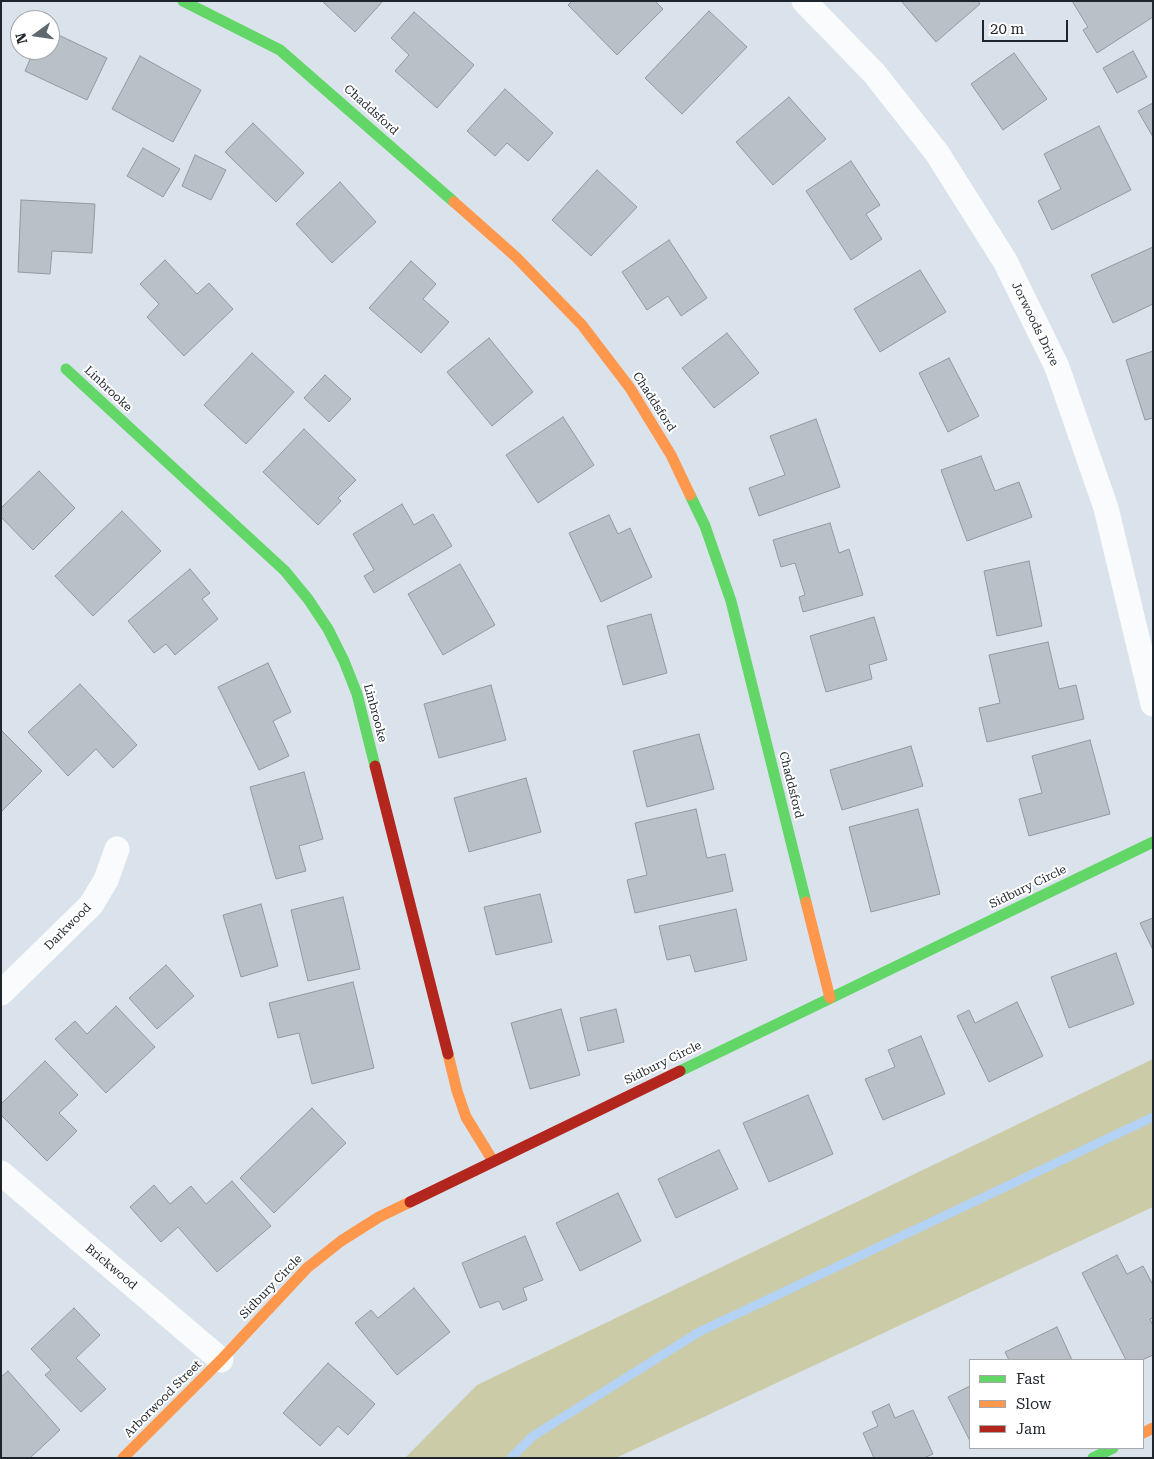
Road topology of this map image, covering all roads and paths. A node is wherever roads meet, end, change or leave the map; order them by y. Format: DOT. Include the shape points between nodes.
graph roads {
  1 [pos="182,1"];
  2 [pos="804,1"];
  3 [pos="66,369"];
  4 [pos="1153,704"];
  5 [pos="1153,842"];
  6 [pos="118,849"];
  7 [pos="1,992"];
  8 [pos="830,998"];
  9 [pos="493,1160"];
  10 [pos="1,1173"];
  11 [pos="221,1360"];
  12 [pos="1111,1449"];
  13 [pos="123,1458"];
  14 [pos="1093,1458"];
  1 -- 8 [label="street, Chaddsford" via="280,50 312,76 516,257 582,325 630,388 680,473 705,526 731,601"];
  2 -- 4 [label="street, Jorwoods Drive" via="874,73 937,153 1006,261 1057,367 1106,508"];
  3 -- 9 [label="street, Linbrooke" via="285,571 328,629 357,694 456,1091 466,1117"];
  5 -- 8 [label="street, Sidbury Circle"];
  6 -- 7 [label="street, Darkwood" via="106,880 91,905"];
  8 -- 9 [label="street, Sidbury Circle"];
  9 -- 11 [label="street, Sidbury Circle" via="378,1217 342,1241 307,1268"];
  10 -- 11 [label="street, Brickwood"];
  11 -- 13 [label="street, Arborwood Street"];
  12 -- 14 [label="street"];
}
